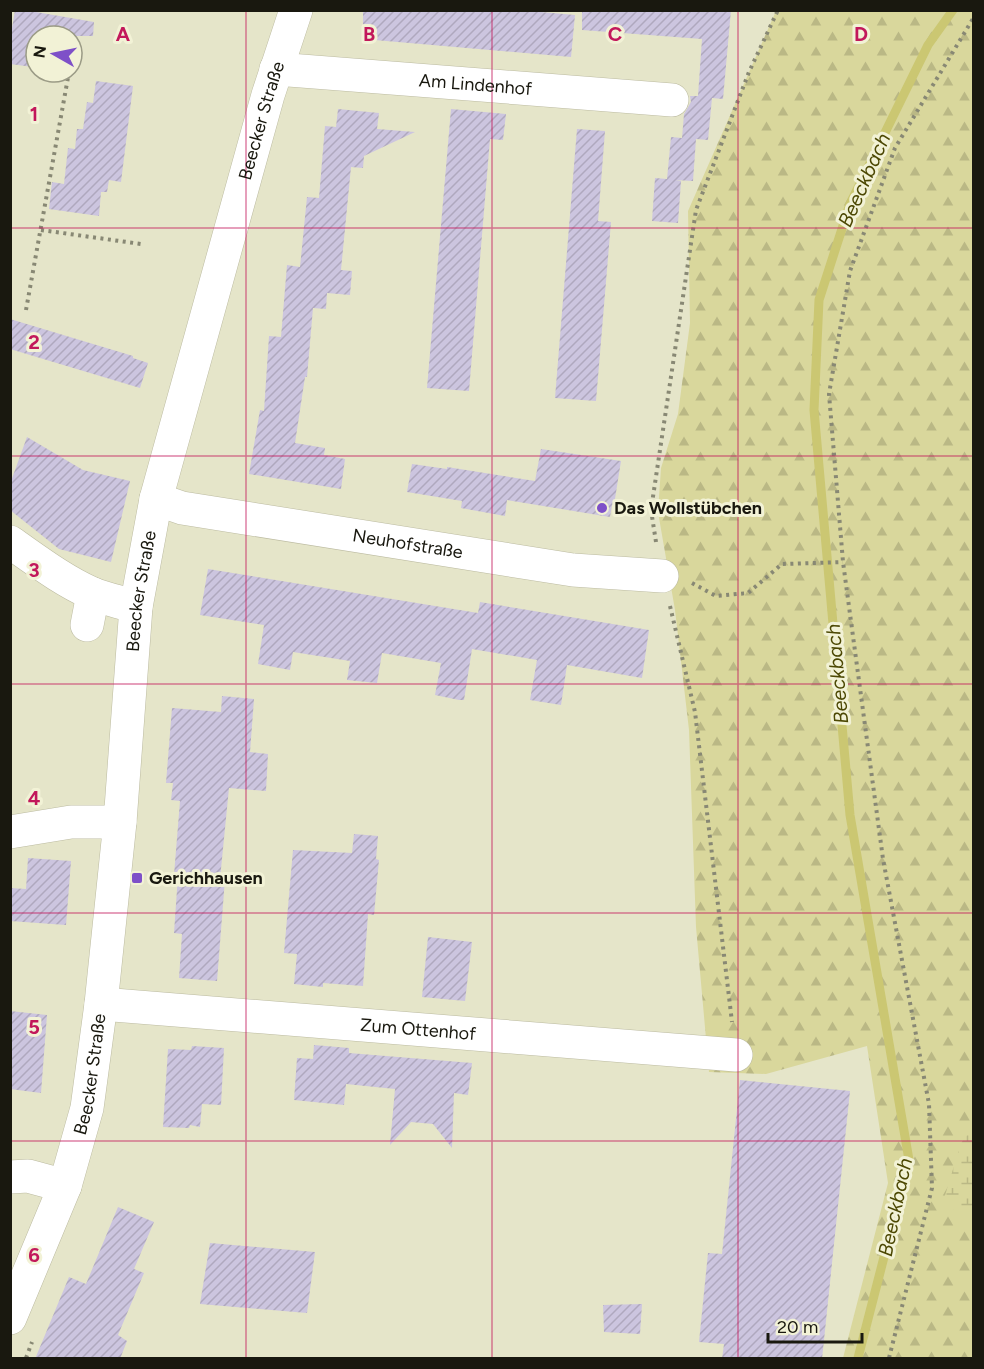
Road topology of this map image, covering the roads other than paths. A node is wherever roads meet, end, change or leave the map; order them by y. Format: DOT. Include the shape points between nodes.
graph roads {
  1 [pos="296,10"];
  2 [pos="276,69"];
  3 [pos="672,100"];
  4 [pos="156,499"];
  5 [pos="10,542"];
  6 [pos="662,576"];
  7 [pos="93,594"];
  8 [pos="136,606"];
  9 [pos="87,626"];
  10 [pos="120,822"];
  11 [pos="10,832"];
  12 [pos="101,1004"];
  13 [pos="736,1055"];
  14 [pos="10,1177"];
  15 [pos="65,1186"];
  16 [pos="22,1327"];
  1 -- 2 [label="street, Beecker Straße"];
  2 -- 3 [label="street, Am Lindenhof"];
  2 -- 4 [label="street, Beecker Straße"];
  4 -- 6 [label="street, Neuhofstraße" via="182,508 551,567"];
  4 -- 8 [label="street, Beecker Straße"];
  5 -- 7 [label="street"];
  7 -- 8 [label="street"];
  7 -- 9 [label="street"];
  8 -- 10 [label="street, Beecker Straße"];
  10 -- 11 [label="street" via="71,814"];
  10 -- 12 [label="street, Beecker Straße"];
  12 -- 13 [label="street, Zum Ottenhof"];
  12 -- 15 [label="street, Beecker Straße" via="87,1108"];
  14 -- 15 [label="street" via="28,1176"];
  15 -- 16 [label="street, Beecker Straße"];
}
